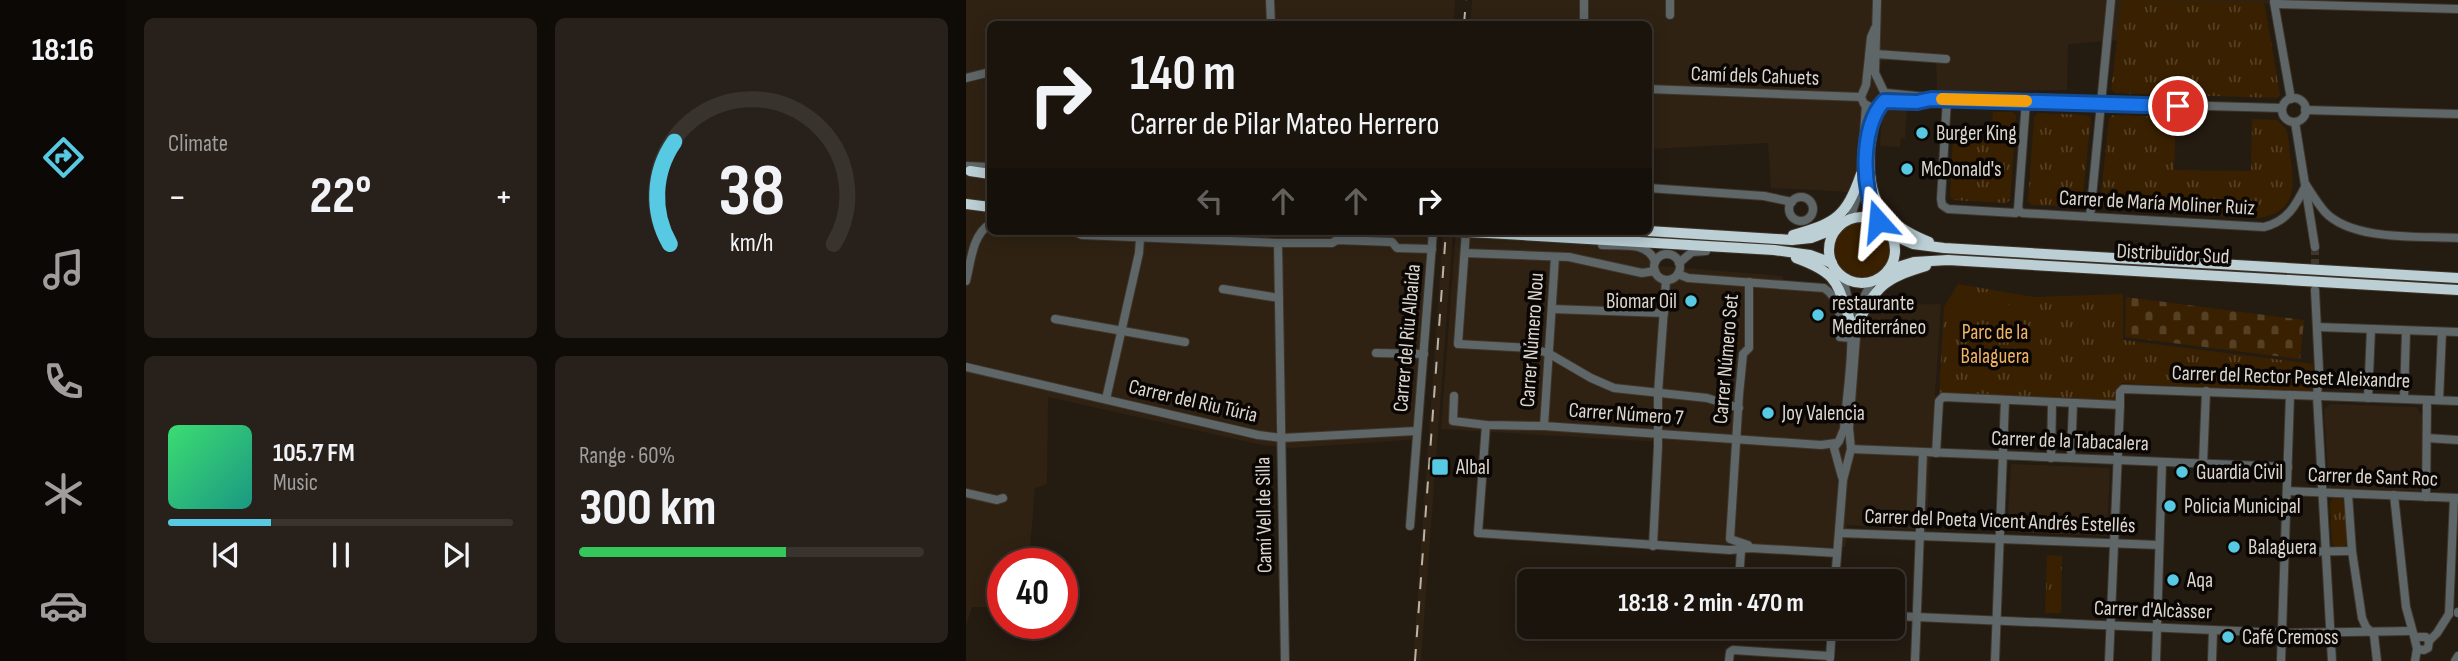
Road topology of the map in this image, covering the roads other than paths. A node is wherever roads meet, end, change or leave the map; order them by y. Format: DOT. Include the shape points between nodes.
graph roads {
  1 [pos="1270,0"];
  2 [pos="1584,0"];
  3 [pos="1670,0"];
  4 [pos="1877,0"];
  5 [pos="2111,0"];
  6 [pos="2274,2"];
  7 [pos="2458,9"];
  8 [pos="1670,15"];
  9 [pos="1271,21"];
  10 [pos="1584,21"];
  11 [pos="1875,28"];
  12 [pos="1876,54"];
  13 [pos="1946,59"];
  14 [pos="987,73"];
  15 [pos="966,78"];
  16 [pos="1880,84"];
  17 [pos="1866,85"];
  18 [pos="1652,89"];
  19 [pos="1861,97"];
  20 [pos="1947,99"];
  21 [pos="2291,99"];
  22 [pos="1883,101"];
  23 [pos="2026,101"];
  24 [pos="2101,104"];
  25 [pos="1866,105"];
  26 [pos="2282,108"];
  27 [pos="2305,110"];
  28 [pos="2458,114"];
  29 [pos="1873,120"];
  30 [pos="2295,122"];
  31 [pos="967,169"];
  32 [pos="987,171"];
  33 [pos="1861,174"];
  34 [pos="2306,185"];
  35 [pos="1652,187"];
  36 [pos="1792,202"];
  37 [pos="966,204"];
  38 [pos="987,204"];
  39 [pos="2018,209"];
  40 [pos="2090,216"];
  41 [pos="1850,219"];
  42 [pos="1878,221"];
  43 [pos="987,226"];
  44 [pos="1652,226"];
  45 [pos="1837,228"];
  46 [pos="1652,231"];
  47 [pos="1723,234"];
  48 [pos="1096,235"];
  49 [pos="1433,235"];
  50 [pos="1466,235"];
  51 [pos="1514,235"];
  52 [pos="1892,235"];
  53 [pos="1140,238"];
  54 [pos="1554,238"];
  55 [pos="2458,238"];
  56 [pos="1278,243"];
  57 [pos="1774,245"];
  58 [pos="1731,247"];
  59 [pos="2315,247"];
  60 [pos="1944,248"];
  61 [pos="1432,249"];
  62 [pos="1465,253"];
  63 [pos="1555,257"];
  64 [pos="1948,260"];
  65 [pos="1679,263"];
  66 [pos="1832,263"];
  67 [pos="1655,267"];
  68 [pos="1888,270"];
  69 [pos="1678,274"];
  70 [pos="1841,275"];
  71 [pos="2458,278"];
  72 [pos="1666,280"];
  73 [pos="966,281"];
  74 [pos="1872,281"];
  75 [pos="1749,282"];
  76 [pos="1223,289"];
  77 [pos="2315,290"];
  78 [pos="2458,290"];
  79 [pos="1279,298"];
  80 [pos="1552,309"];
  81 [pos="1664,313"];
  82 [pos="1055,319"];
  83 [pos="1854,324"];
  84 [pos="2317,327"];
  85 [pos="2371,329"];
  86 [pos="1122,331"];
  87 [pos="2406,331"];
  88 [pos="2442,332"];
  89 [pos="2458,332"];
  90 [pos="1850,338"];
  91 [pos="1185,342"];
  92 [pos="1548,353"];
  93 [pos="1377,354"];
  94 [pos="1424,354"];
  95 [pos="966,366"];
  96 [pos="2206,391"];
  97 [pos="1658,393"];
  98 [pos="2290,395"];
  99 [pos="1454,396"];
  100 [pos="2317,396"];
  101 [pos="2368,398"];
  102 [pos="1106,399"];
  103 [pos="2403,399"];
  104 [pos="2005,400"];
  105 [pos="2427,400"];
  106 [pos="2439,400"];
  107 [pos="2458,401"];
  108 [pos="2052,402"];
  109 [pos="2073,403"];
  110 [pos="2120,405"];
  111 [pos="1739,408"];
  112 [pos="1486,425"];
  113 [pos="1544,426"];
  114 [pos="1416,430"];
  115 [pos="1657,434"];
  116 [pos="1283,438"];
  117 [pos="1736,439"];
  118 [pos="2427,439"];
  119 [pos="2458,440"];
  120 [pos="1837,448"];
  121 [pos="1850,449"];
  122 [pos="1923,452"];
  123 [pos="1936,453"];
  124 [pos="2003,456"];
  125 [pos="2050,458"];
  126 [pos="2071,458"];
  127 [pos="2118,460"];
  128 [pos="2162,462"];
  129 [pos="2203,464"];
  130 [pos="2288,467"];
  131 [pos="1843,480"];
  132 [pos="2287,491"];
  133 [pos="966,493"];
  134 [pos="2322,493"];
  135 [pos="2348,494"];
  136 [pos="2394,495"];
  137 [pos="2426,496"];
  138 [pos="1003,498"];
  139 [pos="2456,498"];
  140 [pos="1410,526"];
  141 [pos="1839,533"];
  142 [pos="1919,535"];
  143 [pos="1999,538"];
  144 [pos="2114,543"];
  145 [pos="1653,545"];
  146 [pos="2159,545"];
  147 [pos="1746,549"];
  148 [pos="2326,551"];
  149 [pos="2353,551"];
  150 [pos="2285,552"];
  151 [pos="1837,553"];
  152 [pos="1742,569"];
  153 [pos="1836,569"];
  154 [pos="2456,613"];
  155 [pos="1905,616"];
  156 [pos="1916,617"];
  157 [pos="1996,620"];
  158 [pos="2110,625"];
  159 [pos="2157,627"];
  160 [pos="2213,630"];
  161 [pos="2371,631"];
  162 [pos="2330,632"];
  163 [pos="2282,633"];
  164 [pos="1831,639"];
  165 [pos="2415,640"];
  166 [pos="2458,656"];
  167 [pos="1830,658"];
  168 [pos="1285,661"];
  169 [pos="1729,661"];
  170 [pos="1915,661"];
  171 [pos="1995,661"];
  172 [pos="2109,661"];
  173 [pos="2155,661"];
  174 [pos="2212,661"];
  175 [pos="2281,661"];
  176 [pos="2332,661"];
  177 [pos="2377,661"];
  178 [pos="2415,661"];
  179 [pos="2455,661"];
  1 -- 9 [label="street"];
  2 -- 10 [label="street"];
  3 -- 8 [label="street"];
  4 -- 11 [label="street"];
  5 -- 24 [label="street"];
  6 -- 7 [label="street"];
  6 -- 21 [label="street"];
  11 -- 12 [label="street"];
  11 -- 17 [label="street"];
  12 -- 13 [label="street"];
  12 -- 16 [label="street" via="1875,73"];
  14 -- 15 [label="street"];
  16 -- 17 [label="street"];
  16 -- 22 [label="street"];
  17 -- 19 [label="street"];
  18 -- 19 [label="street, Camí dels Cahuets"];
  19 -- 25 [label="street"];
  20 -- 22 [label="street"];
  20 -- 23 [label="street"];
  20 -- 39 [label="street, Carrer de María Moliner Ruiz" via="1942,205 2015,213"];
  21 -- 26 [label="street"];
  21 -- 27 [label="street" via="2301,101"];
  22 -- 25 [label="street"];
  22 -- 29 [label="street"];
  23 -- 24 [label="street"];
  23 -- 39 [label="street"];
  24 -- 26 [label="street"];
  24 -- 40 [label="street"];
  25 -- 33 [label="street"];
  26 -- 30 [label="street" via="2285,119"];
  27 -- 28 [label="street"];
  27 -- 30 [label="street" via="2304,117"];
  29 -- 42 [label="street" via="1867,176 1870,205"];
  29 -- 60 [label="highway" via="1870,163 1879,208 1902,229"];
  30 -- 34 [label="street"];
  31 -- 32 [label="highway"];
  33 -- 41 [label="street"];
  33 -- 57 [label="highway" via="1839,217"];
  34 -- 40 [label="street, Carrer de María Moliner Ruiz" via="2292,212 2264,227"];
  34 -- 55 [label="street" via="2326,213 2350,229"];
  34 -- 59 [label="street"];
  35 -- 36 [label="street"];
  37 -- 38 [label="highway"];
  39 -- 40 [label="street, Carrer de María Moliner Ruiz" via="2022,213"];
  41 -- 42 [label="highway"];
  41 -- 45 [label="highway"];
  42 -- 52 [label="highway"];
  43 -- 73 [label="street" via="976,242"];
  44 -- 47 [label="street"];
  45 -- 57 [label="highway"];
  45 -- 66 [label="highway" via="1829,245"];
  46 -- 47 [label="highway"];
  47 -- 57 [label="highway"];
  48 -- 53 [label="street"];
  49 -- 61 [label="street, Carrer del Riu Albaida"];
  50 -- 62 [label="street"];
  51 -- 54 [label="highway, bridge"];
  52 -- 60 [label="highway, Distribuïdor Sud" via="1913,244"];
  52 -- 68 [label="highway" via="1895,253"];
  53 -- 56 [label="street"];
  53 -- 86 [label="street"];
  54 -- 58 [label="highway"];
  54 -- 67 [label="street" via="1644,248 1653,254"];
  56 -- 61 [label="street" via="1391,242 1397,248"];
  56 -- 79 [label="street, Camí Vell de Silla"];
  57 -- 58 [label="highway"];
  57 -- 66 [label="highway"];
  57 -- 83 [label="highway" via="1832,276"];
  58 -- 65 [label="street" via="1692,252"];
  60 -- 71 [label="highway, Distribuïdor Sud"];
  61 -- 94 [label="street, Carrer del Riu Albaida"];
  62 -- 63 [label="street"];
  62 -- 92 [label="street" via="1458,344"];
  63 -- 67 [label="street" via="1642,273"];
  63 -- 80 [label="street, Carrer Número Nou"];
  64 -- 68 [label="highway, Distribuïdor Sud" via="1914,262"];
  64 -- 78 [label="highway, Distribuïdor Sud"];
  64 -- 83 [label="highway" via="1884,284"];
  65 -- 67 [label="street" via="1665,255"];
  65 -- 69 [label="street"];
  66 -- 70 [label="highway"];
  67 -- 72 [label="street"];
  68 -- 74 [label="highway"];
  69 -- 72 [label="street"];
  69 -- 75 [label="street"];
  70 -- 74 [label="highway" via="1850,281"];
  70 -- 83 [label="street"];
  72 -- 81 [label="street"];
  74 -- 83 [label="street"];
  75 -- 90 [label="street" via="1824,288 1837,303 1840,337"];
  75 -- 111 [label="street, Carrer Número Set" via="1749,348 1742,359"];
  76 -- 79 [label="street"];
  77 -- 84 [label="street"];
  79 -- 116 [label="street, Camí Vell de Silla"];
  80 -- 81 [label="street"];
  80 -- 92 [label="street, Carrer Número Nou"];
  81 -- 97 [label="street"];
  82 -- 86 [label="street"];
  83 -- 90 [label="street"];
  83 -- 121 [label="street"];
  84 -- 85 [label="street"];
  84 -- 100 [label="street"];
  85 -- 87 [label="street"];
  85 -- 101 [label="street"];
  86 -- 91 [label="street"];
  86 -- 102 [label="street"];
  87 -- 88 [label="street"];
  87 -- 103 [label="street"];
  88 -- 89 [label="street"];
  88 -- 106 [label="street"];
  90 -- 120 [label="street" via="1844,429"];
  92 -- 97 [label="street" via="1615,388"];
  92 -- 113 [label="street, Carrer Número Nou"];
  93 -- 94 [label="street"];
  94 -- 114 [label="street, Carrer del Riu Albaida"];
  95 -- 102 [label="street, Carrer del Riu Túria"];
  96 -- 98 [label="street, Carrer del Rector Peset Aleixandre"];
  96 -- 110 [label="street, Carrer del Rector Peset Aleixandre" via="2123,389"];
  96 -- 129 [label="street"];
  97 -- 111 [label="street" via="1707,398"];
  97 -- 115 [label="street"];
  98 -- 100 [label="street, Carrer del Rector Peset Aleixandre"];
  98 -- 130 [label="street"];
  99 -- 112 [label="street, Carrer Número 7" via="1453,421"];
  100 -- 101 [label="street, Carrer del Rector Peset Aleixandre"];
  100 -- 134 [label="street"];
  101 -- 103 [label="street, Carrer del Rector Peset Aleixandre"];
  102 -- 116 [label="street, Carrer del Riu Túria"];
  103 -- 105 [label="street, Carrer del Rector Peset Aleixandre"];
  104 -- 108 [label="street"];
  104 -- 123 [label="street" via="1940,398"];
  104 -- 124 [label="street"];
  105 -- 106 [label="street, Carrer del Rector Peset Aleixandre"];
  105 -- 118 [label="street"];
  106 -- 107 [label="street, Carrer del Rector Peset Aleixandre"];
  108 -- 109 [label="street"];
  108 -- 125 [label="street"];
  109 -- 110 [label="street"];
  109 -- 126 [label="street"];
  110 -- 127 [label="street"];
  111 -- 117 [label="street, Carrer Número Set"];
  112 -- 113 [label="street, Carrer Número 7"];
  112 -- 145 [label="street" via="1478,533"];
  113 -- 115 [label="street, Carrer Número 7"];
  114 -- 116 [label="street, Carrer del Riu Túria"];
  114 -- 140 [label="street, Carrer del Riu Albaida"];
  115 -- 117 [label="street, Carrer Número 7"];
  115 -- 145 [label="street"];
  116 -- 168 [label="street, Camí Vell de Silla"];
  117 -- 120 [label="street, Carrer Número 7"];
  117 -- 147 [label="street, Carrer Número Set" via="1730,539 1748,545"];
  118 -- 119 [label="street"];
  118 -- 137 [label="street"];
  120 -- 121 [label="street" via="1843,440"];
  120 -- 121 [label="street, Carrer Número 7" via="1842,457"];
  120 -- 131 [label="street"];
  121 -- 122 [label="street, Carrer de la Tabacalera"];
  121 -- 131 [label="street"];
  122 -- 123 [label="street, Carrer de la Tabacalera"];
  122 -- 142 [label="street"];
  123 -- 124 [label="street, Carrer de la Tabacalera"];
  124 -- 125 [label="street, Carrer de la Tabacalera"];
  124 -- 143 [label="street"];
  125 -- 126 [label="street, Carrer de la Tabacalera"];
  126 -- 127 [label="street, Carrer de la Tabacalera"];
  127 -- 128 [label="street, Carrer de la Tabacalera"];
  127 -- 144 [label="street"];
  128 -- 129 [label="street, Carrer de la Tabacalera"];
  128 -- 146 [label="street"];
  129 -- 130 [label="street, Carrer de la Tabacalera"];
  130 -- 132 [label="street"];
  131 -- 141 [label="street"];
  132 -- 134 [label="street, Carrer de Sant Roc"];
  132 -- 150 [label="street"];
  133 -- 138 [label="street"];
  134 -- 135 [label="street, Carrer de Sant Roc"];
  134 -- 148 [label="street"];
  135 -- 136 [label="street, Carrer de Sant Roc"];
  135 -- 149 [label="street"];
  136 -- 137 [label="street, Carrer de Sant Roc"];
  136 -- 165 [label="street" via="2406,607"];
  137 -- 139 [label="street, Carrer de Sant Roc"];
  139 -- 154 [label="street"];
  141 -- 142 [label="street, Carrer del Poeta Vicent Andrés Estellés"];
  141 -- 151 [label="street"];
  142 -- 143 [label="street, Carrer del Poeta Vicent Andrés Estellés"];
  142 -- 156 [label="street"];
  143 -- 144 [label="street, Carrer del Poeta Vicent Andrés Estellés"];
  143 -- 157 [label="street"];
  144 -- 146 [label="street, Carrer del Poeta Vicent Andrés Estellés"];
  144 -- 158 [label="street"];
  145 -- 147 [label="street"];
  146 -- 159 [label="street"];
  147 -- 151 [label="street"];
  147 -- 152 [label="street"];
  148 -- 149 [label="street"];
  148 -- 150 [label="street"];
  148 -- 162 [label="street"];
  149 -- 161 [label="street" via="2362,618"];
  150 -- 163 [label="street"];
  151 -- 153 [label="street"];
  154 -- 165 [label="street" via="2426,649"];
  155 -- 156 [label="street, Carrer d'Alcàsser"];
  156 -- 157 [label="street, Carrer d'Alcàsser"];
  156 -- 170 [label="street"];
  157 -- 158 [label="street, Carrer d'Alcàsser"];
  157 -- 171 [label="street"];
  158 -- 159 [label="street, Carrer d'Alcàsser"];
  158 -- 172 [label="street"];
  159 -- 160 [label="street, Carrer d'Alcàsser"];
  159 -- 173 [label="street"];
  160 -- 163 [label="street, Carrer d'Alcàsser"];
  160 -- 174 [label="street"];
  161 -- 162 [label="street, Carrer d'Alcàsser"];
  161 -- 165 [label="street, Carrer d'Alcàsser"];
  161 -- 177 [label="street"];
  162 -- 163 [label="street, Carrer d'Alcàsser"];
  162 -- 176 [label="street"];
  163 -- 175 [label="street"];
  164 -- 167 [label="street"];
  165 -- 178 [label="street"];
  166 -- 179 [label="street"];
  167 -- 169 [label="street" via="1733,650"];
}
